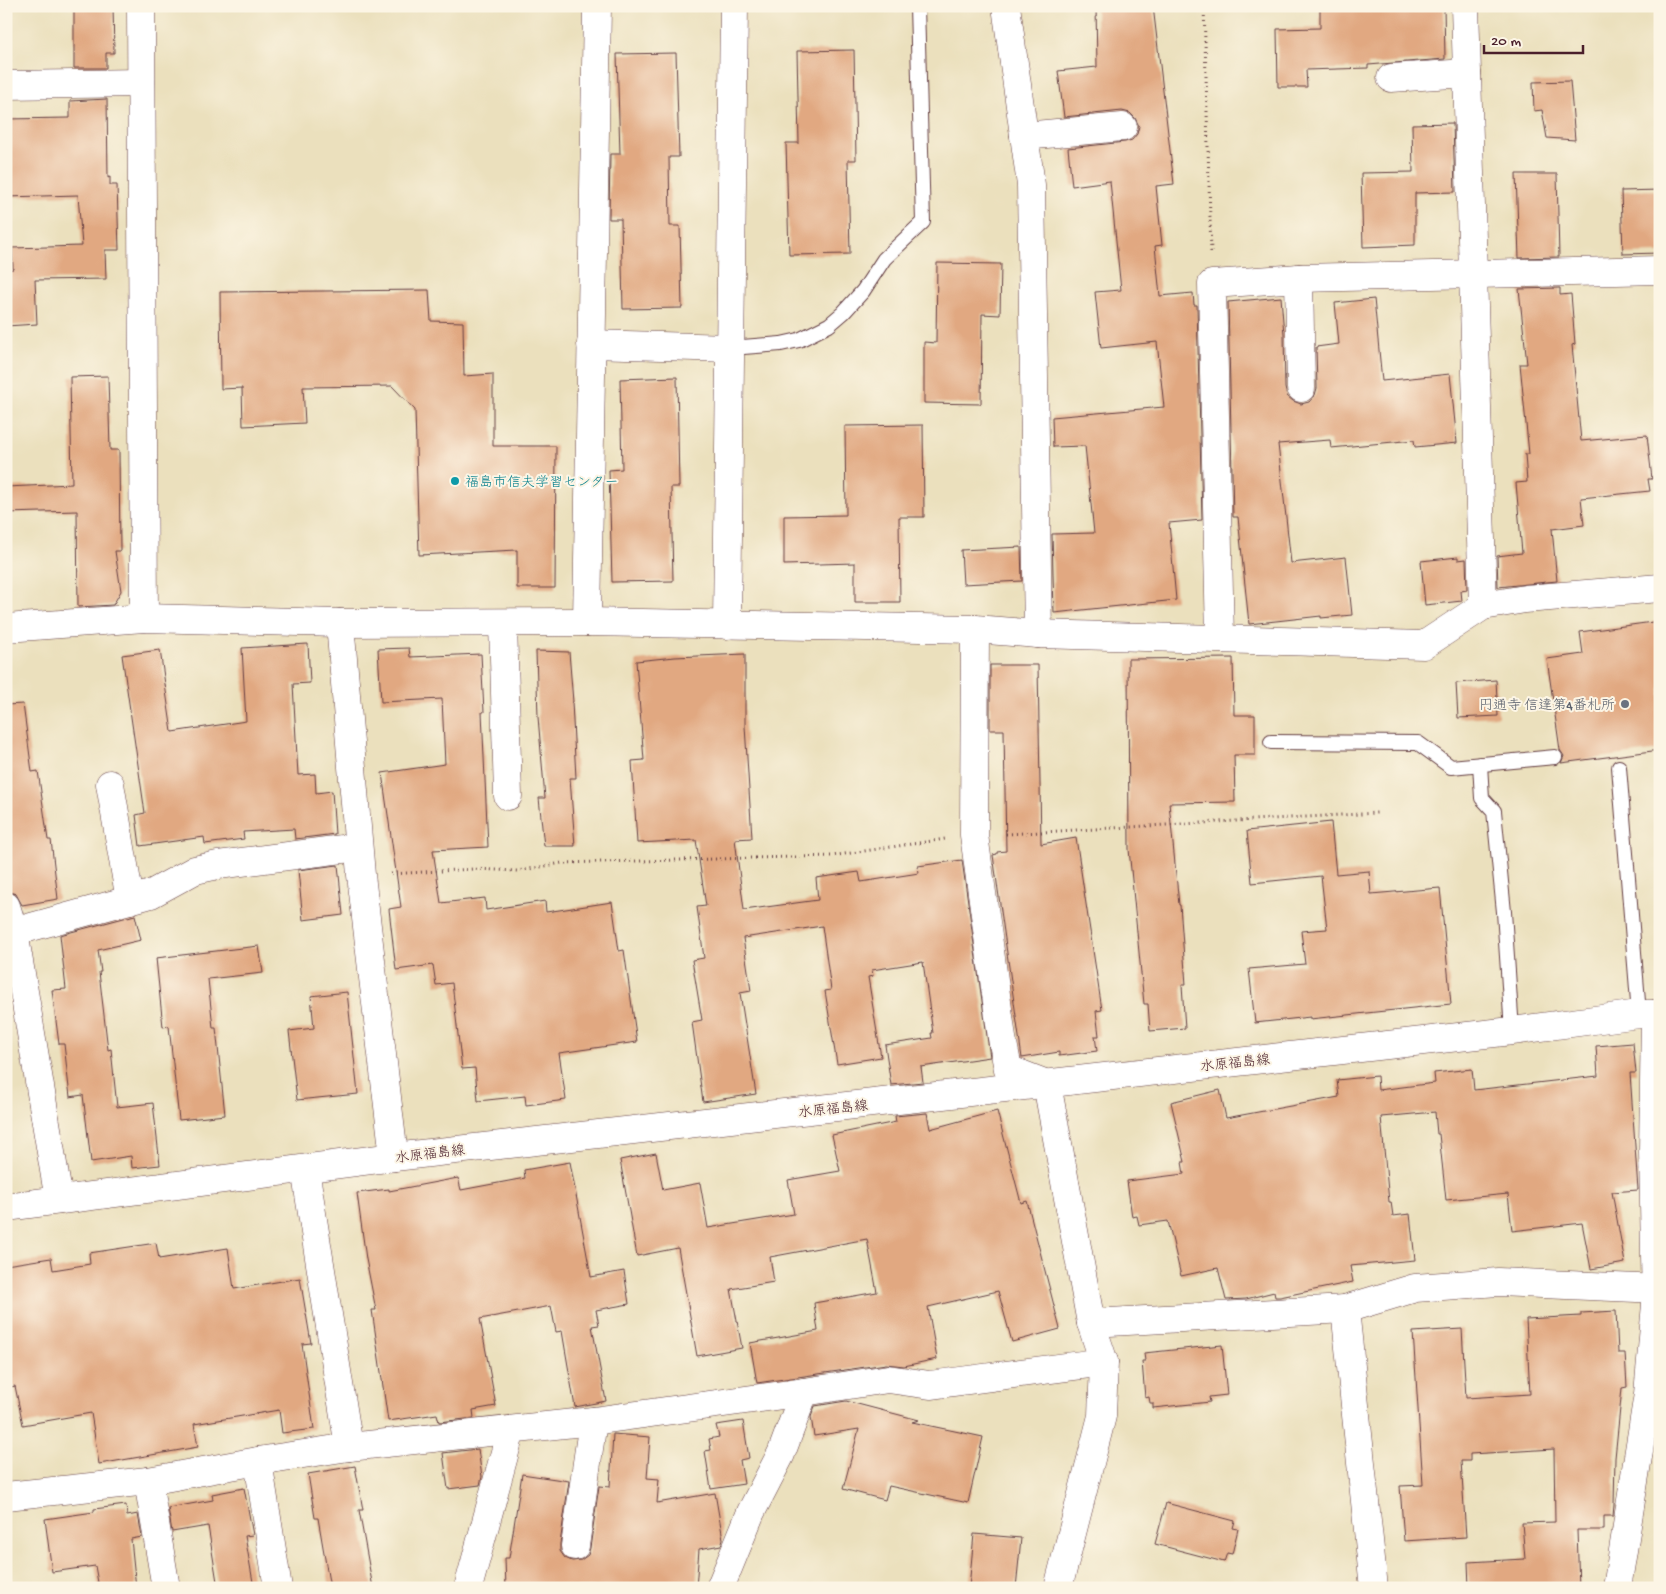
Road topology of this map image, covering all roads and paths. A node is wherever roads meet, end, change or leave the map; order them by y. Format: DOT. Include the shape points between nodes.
graph roads {
  1 [pos="141,6"];
  2 [pos="597,6"];
  3 [pos="734,6"];
  4 [pos="917,6"];
  5 [pos="1006,6"];
  6 [pos="1204,6"];
  7 [pos="1465,6"];
  8 [pos="1467,73"];
  9 [pos="1391,78"];
  10 [pos="141,83"];
  11 [pos="6,85"];
  12 [pos="1123,127"];
  13 [pos="1024,136"];
  14 [pos="1660,270"];
  15 [pos="1473,275"];
  16 [pos="1299,278"];
  17 [pos="1212,284"];
  18 [pos="591,344"];
  19 [pos="730,348"];
  20 [pos="1301,388"];
  21 [pos="1660,588"];
  22 [pos="1483,606"];
  23 [pos="144,618"];
  24 [pos="587,622"];
  25 [pos="340,623"];
  26 [pos="503,624"];
  27 [pos="727,625"];
  28 [pos="6,628"];
  29 [pos="975,629"];
  30 [pos="1038,634"];
  31 [pos="1220,638"];
  32 [pos="1272,742"];
  33 [pos="1555,757"];
  34 [pos="1480,764"];
  35 [pos="1619,766"];
  36 [pos="110,784"];
  37 [pos="508,796"];
  38 [pos="1377,813"];
  39 [pos="974,835"];
  40 [pos="358,847"];
  41 [pos="361,875"];
  42 [pos="130,900"];
  43 [pos="6,906"];
  44 [pos="10,933"];
  45 [pos="1651,1014"];
  46 [pos="1512,1031"];
  47 [pos="1047,1084"];
  48 [pos="394,1157"];
  49 [pos="305,1169"];
  50 [pos="59,1200"];
  51 [pos="6,1207"];
  52 [pos="1658,1289"];
  53 [pos="1345,1309"];
  54 [pos="1091,1323"];
  55 [pos="1104,1362"];
  56 [pos="804,1392"];
  57 [pos="593,1421"];
  58 [pos="511,1430"];
  59 [pos="349,1447"];
  60 [pos="258,1461"];
  61 [pos="148,1481"];
  62 [pos="6,1496"];
  63 [pos="575,1546"];
  64 [pos="166,1588"];
  65 [pos="278,1588"];
  66 [pos="468,1588"];
  67 [pos="720,1588"];
  68 [pos="1058,1588"];
  69 [pos="1374,1588"];
  70 [pos="1618,1588"];
  1 -- 10 [label="street"];
  2 -- 18 [label="street"];
  3 -- 19 [label="street"];
  4 -- 19 [label="lane" via="923,222 884,259 863,291 829,325 799,340"];
  5 -- 13 [label="street"];
  6 -- 17 [label="path"];
  7 -- 8 [label="street"];
  8 -- 9 [label="street"];
  8 -- 15 [label="street"];
  10 -- 11 [label="street"];
  10 -- 23 [label="street"];
  12 -- 13 [label="street"];
  13 -- 30 [label="street" via="1031,185"];
  14 -- 15 [label="street"];
  15 -- 16 [label="street"];
  15 -- 22 [label="street"];
  16 -- 17 [label="street"];
  16 -- 20 [label="street"];
  17 -- 31 [label="street"];
  18 -- 19 [label="street"];
  18 -- 24 [label="street"];
  19 -- 27 [label="street"];
  21 -- 22 [label="street" via="1525,599"];
  22 -- 31 [label="street" via="1424,644"];
  23 -- 25 [label="street"];
  23 -- 28 [label="street"];
  24 -- 26 [label="street"];
  24 -- 27 [label="street"];
  25 -- 26 [label="street"];
  25 -- 40 [label="street"];
  26 -- 37 [label="street"];
  27 -- 29 [label="street"];
  29 -- 30 [label="street"];
  29 -- 39 [label="street"];
  30 -- 31 [label="street"];
  32 -- 34 [label="lane" via="1418,742 1451,767"];
  33 -- 34 [label="lane"];
  34 -- 46 [label="lane" via="1482,798 1494,811"];
  35 -- 45 [label="lane"];
  36 -- 42 [label="street"];
  38 -- 39 [label="path"];
  39 -- 41 [label="path" via="831,856 562,863 518,871 472,869"];
  39 -- 47 [label="street" via="1008,1069"];
  40 -- 41 [label="street"];
  40 -- 42 [label="street" via="195,870 151,894"];
  41 -- 48 [label="street"];
  42 -- 44 [label="street"];
  43 -- 44 [label="street"];
  44 -- 50 [label="street"];
  45 -- 46 [label="street, 水原福島線"];
  45 -- 52 [label="street"];
  46 -- 47 [label="street, 水原福島線"];
  47 -- 48 [label="street, 水原福島線"];
  47 -- 54 [label="street"];
  48 -- 49 [label="street, 水原福島線"];
  49 -- 50 [label="street, 水原福島線"];
  49 -- 59 [label="street"];
  50 -- 51 [label="street, 水原福島線"];
  52 -- 53 [label="street" via="1498,1282 1434,1286 1416,1288"];
  52 -- 70 [label="street" via="1648,1394"];
  53 -- 54 [label="street"];
  53 -- 69 [label="street"];
  54 -- 55 [label="street"];
  55 -- 56 [label="street" via="930,1385 888,1379"];
  55 -- 68 [label="street" via="1102,1416"];
  56 -- 57 [label="street"];
  56 -- 67 [label="street"];
  57 -- 58 [label="street"];
  57 -- 63 [label="street"];
  58 -- 59 [label="street"];
  58 -- 66 [label="street"];
  59 -- 60 [label="street"];
  60 -- 61 [label="street"];
  60 -- 65 [label="street"];
  61 -- 62 [label="street"];
  61 -- 64 [label="street"];
}
